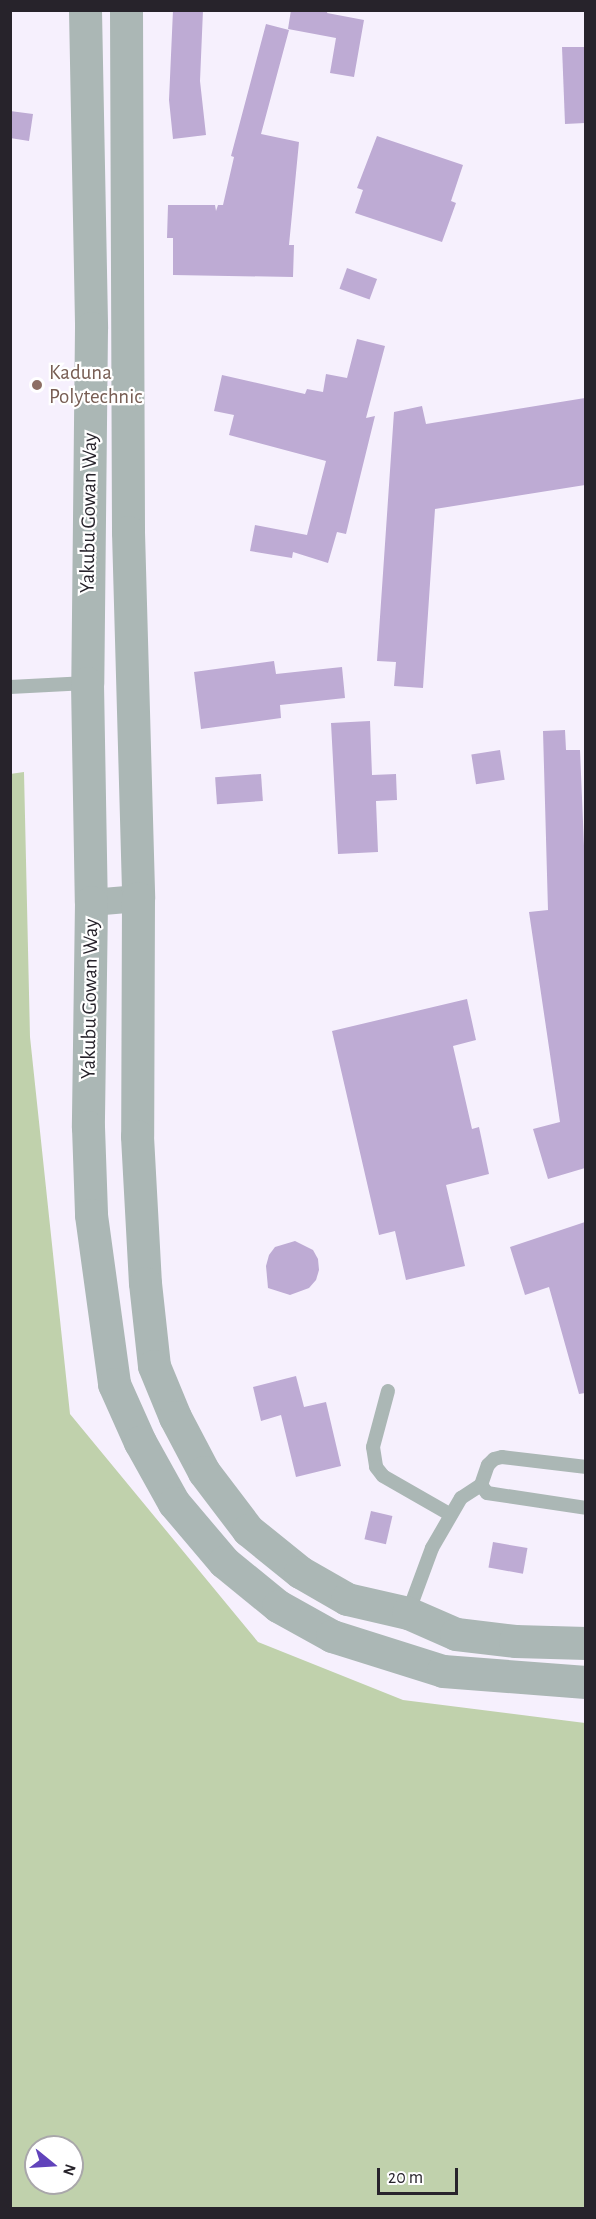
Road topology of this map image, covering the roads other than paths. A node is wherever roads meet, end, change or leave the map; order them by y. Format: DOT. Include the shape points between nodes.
graph roads {
  1 [pos="85,10"];
  2 [pos="126,10"];
  3 [pos="87,683"];
  4 [pos="10,687"];
  5 [pos="138,898"];
  6 [pos="91,902"];
  7 [pos="388,1391"];
  8 [pos="585,1467"];
  9 [pos="481,1485"];
  10 [pos="585,1508"];
  11 [pos="451,1515"];
  12 [pos="408,1613"];
  13 [pos="585,1643"];
  14 [pos="585,1682"];
  1 -- 3 [label="street, Yakubu Gowan Way" via="91,328"];
  2 -- 5 [label="street, Yakubu Gowan Way" via="128,532"];
  3 -- 4 [label="lane"];
  3 -- 6 [label="street, Yakubu Gowan Way"];
  5 -- 6 [label="street"];
  5 -- 12 [label="street, Yakubu Gowan Way" via="137,1136 154,1366 175,1418 204,1472 248,1530 300,1572 347,1599"];
  6 -- 14 [label="street, Yakubu Gowan Way" via="91,1215 114,1384 140,1443 174,1503 224,1562 278,1606 332,1636 443,1671"];
  7 -- 11 [label="lane" via="374,1447 376,1467 382,1476"];
  8 -- 9 [label="lane" via="502,1457 488,1465"];
  9 -- 10 [label="lane" via="487,1493"];
  9 -- 11 [label="lane" via="460,1498"];
  11 -- 12 [label="lane" via="432,1548"];
  12 -- 13 [label="street, Yakubu Gowan Way" via="456,1634"];
}
